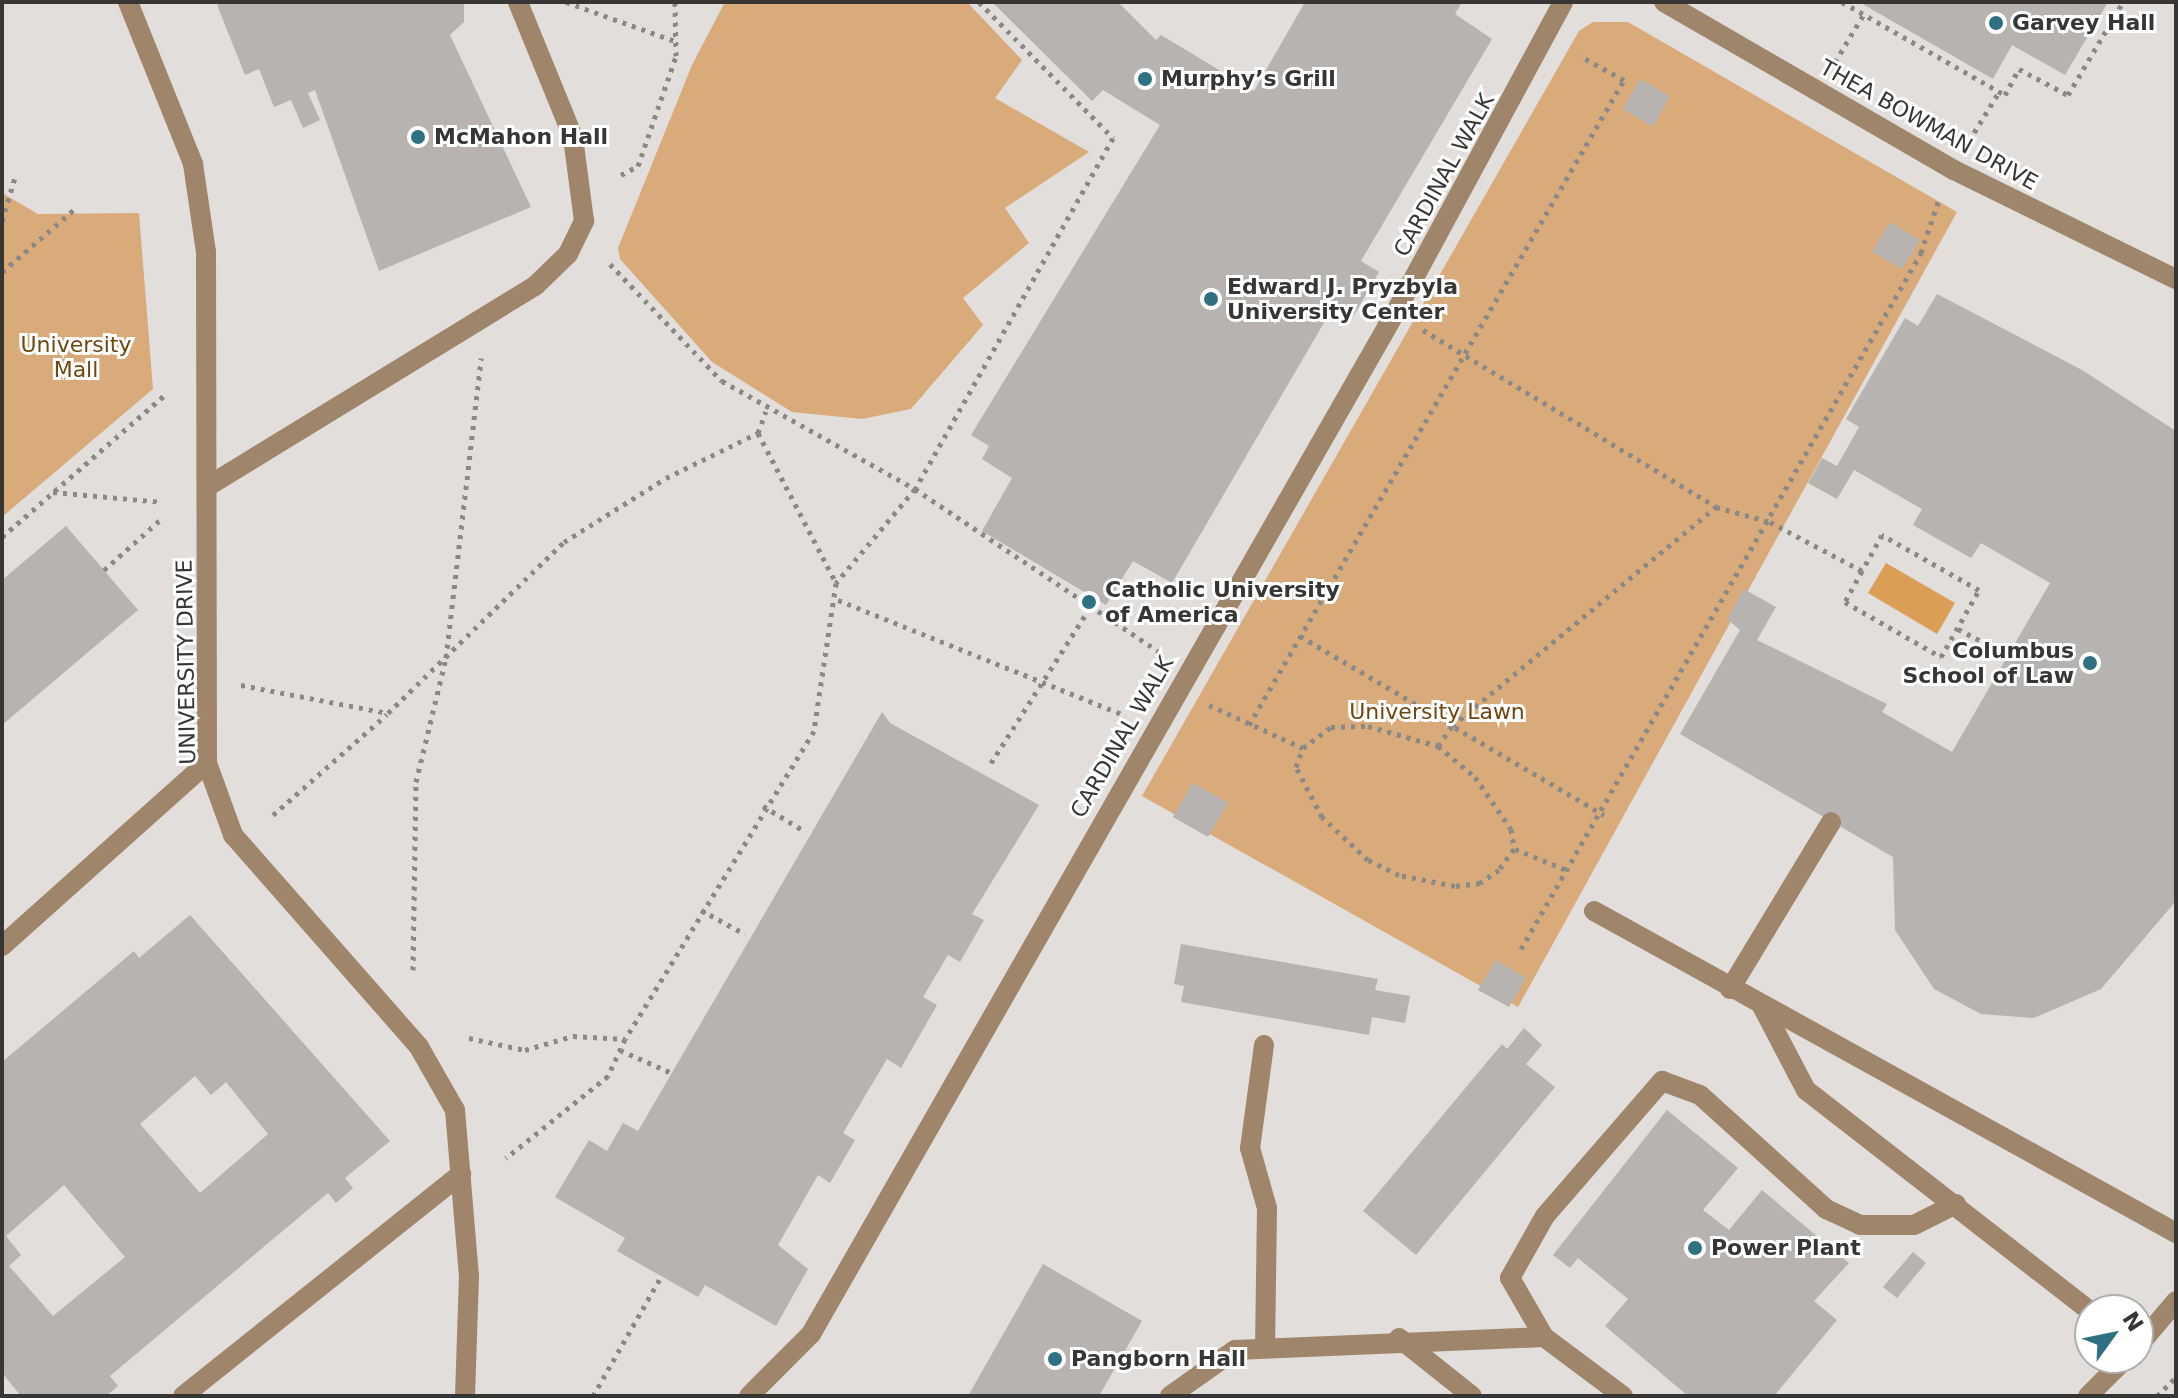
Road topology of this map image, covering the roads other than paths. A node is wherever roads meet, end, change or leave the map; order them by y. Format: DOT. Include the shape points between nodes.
graph roads {
  1 [pos="128,2"];
  2 [pos="518,2"];
  3 [pos="1563,2"];
  4 [pos="1664,2"];
  5 [pos="2176,279"];
  6 [pos="210,485"];
  7 [pos="207,763"];
  8 [pos="1831,822"];
  9 [pos="1594,911"];
  10 [pos="2,946"];
  11 [pos="1730,989"];
  12 [pos="1762,1006"];
  13 [pos="1264,1045"];
  14 [pos="461,1174"];
  15 [pos="1956,1204"];
  16 [pos="2176,1233"];
  17 [pos="2074,1298"];
  18 [pos="2176,1301"];
  19 [pos="2154,1327"];
  20 [pos="1544,1337"];
  21 [pos="1399,1338"];
  22 [pos="1265,1348"];
  23 [pos="2110,1374"];
  24 [pos="183,1396"];
  25 [pos="465,1396"];
  26 [pos="749,1396"];
  27 [pos="1170,1396"];
  28 [pos="1472,1396"];
  29 [pos="1623,1396"];
  30 [pos="2088,1396"];
  1 -- 6 [label="street, UNIVERSITY DRIVE" via="193,164 206,252"];
  2 -- 6 [label="street" via="573,137 584,221 568,254 522,295"];
  3 -- 26 [label="street, CARDINAL WALK" via="1395,313 811,1334"];
  4 -- 5 [label="street, THEA BOWMAN DRIVE" via="1954,170"];
  6 -- 7 [label="street, UNIVERSITY DRIVE"];
  7 -- 10 [label="street"];
  7 -- 14 [label="street, UNIVERSITY DRIVE" via="233,835 419,1047 455,1110"];
  8 -- 11 [label="street"];
  9 -- 11 [label="street"];
  11 -- 12 [label="street"];
  12 -- 15 [label="street" via="1806,1090"];
  12 -- 16 [label="street"];
  13 -- 22 [label="street" via="1250,1148 1267,1208"];
  14 -- 24 [label="street"];
  14 -- 25 [label="street, UNIVERSITY DRIVE" via="469,1276"];
  15 -- 17 [label="street"];
  15 -- 20 [label="street" via="1914,1225 1860,1225 1826,1209 1700,1095 1662,1081 1554,1203 1510,1278"];
  18 -- 19 [label="street"];
  20 -- 21 [label="street"];
  20 -- 29 [label="street"];
  21 -- 22 [label="street"];
  21 -- 28 [label="street"];
  22 -- 27 [label="street" via="1235,1350"];
  23 -- 30 [label="street"];
}
